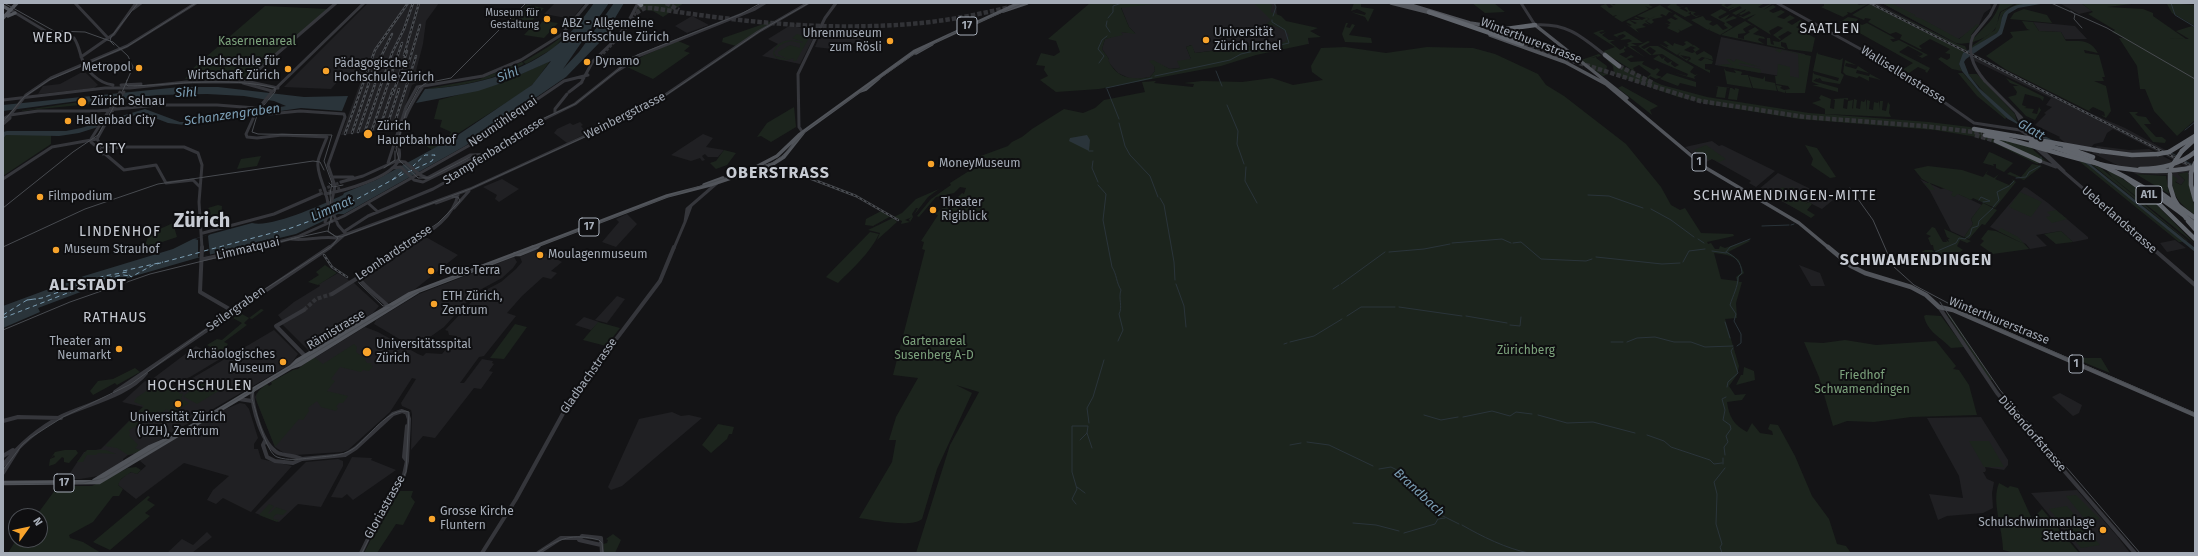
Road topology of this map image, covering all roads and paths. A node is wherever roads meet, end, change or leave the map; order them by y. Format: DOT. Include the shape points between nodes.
graph roads {
  1 [pos="15,3"];
  2 [pos="75,3"];
  3 [pos="136,3"];
  4 [pos="141,3"];
  5 [pos="196,3"];
  6 [pos="336,3"];
  7 [pos="364,3"];
  8 [pos="588,3"];
  9 [pos="640,3"];
  10 [pos="762,3"];
  11 [pos="765,3"];
  12 [pos="808,3"];
  13 [pos="836,3"];
  14 [pos="1019,3"];
  15 [pos="1027,3"];
  16 [pos="1391,3"];
  17 [pos="1404,3"];
  18 [pos="1521,3"];
  19 [pos="1777,3"];
  20 [pos="1996,3"];
  21 [pos="3,6"];
  22 [pos="9,9"];
  23 [pos="133,9"];
  24 [pos="751,10"];
  25 [pos="1003,12"];
  26 [pos="1429,12"];
  27 [pos="15,13"];
  28 [pos="4,17"];
  29 [pos="1534,25"];
  30 [pos="1469,26"];
  31 [pos="1500,27"];
  32 [pos="1506,29"];
  33 [pos="1488,32"];
  34 [pos="108,38"];
  35 [pos="1522,45"];
  36 [pos="1605,55"];
  37 [pos="81,57"];
  38 [pos="600,57"];
  39 [pos="84,64"];
  40 [pos="1619,66"];
  41 [pos="587,75"];
  42 [pos="102,82"];
  43 [pos="243,83"];
  44 [pos="1608,84"];
  45 [pos="123,86"];
  46 [pos="422,86"];
  47 [pos="105,88"];
  48 [pos="278,88"];
  49 [pos="272,92"];
  50 [pos="23,98"];
  51 [pos="3,100"];
  52 [pos="112,110"];
  53 [pos="258,110"];
  54 [pos="2016,112"];
  55 [pos="555,113"];
  56 [pos="10,115"];
  57 [pos="3,116"];
  58 [pos="1964,116"];
  59 [pos="3,119"];
  60 [pos="104,123"];
  61 [pos="3,124"];
  62 [pos="2024,127"];
  63 [pos="1974,129"];
  64 [pos="2017,130"];
  65 [pos="803,133"];
  66 [pos="2028,133"];
  67 [pos="1983,134"];
  68 [pos="2015,136"];
  69 [pos="2195,136"];
  70 [pos="2007,137"];
  71 [pos="97,139"];
  72 [pos="91,140"];
  73 [pos="1996,140"];
  74 [pos="2195,140"];
  75 [pos="122,146"];
  76 [pos="2195,152"];
  77 [pos="103,154"];
  78 [pos="491,155"];
  79 [pos="392,156"];
  80 [pos="400,159"];
  81 [pos="2094,159"];
  82 [pos="2040,161"];
  83 [pos="388,163"];
  84 [pos="2052,163"];
  85 [pos="2195,163"];
  86 [pos="2102,164"];
  87 [pos="2195,167"];
  88 [pos="391,168"];
  89 [pos="377,170"];
  90 [pos="417,173"];
  91 [pos="380,175"];
  92 [pos="411,176"];
  93 [pos="332,177"];
  94 [pos="2071,178"];
  95 [pos="3,179"];
  96 [pos="720,180"];
  97 [pos="342,182"];
  98 [pos="199,187"];
  99 [pos="474,187"];
  100 [pos="707,187"];
  101 [pos="341,188"];
  102 [pos="469,191"];
  103 [pos="320,192"];
  104 [pos="334,192"];
  105 [pos="325,194"];
  106 [pos="460,195"];
  107 [pos="2195,200"];
  108 [pos="368,203"];
  109 [pos="453,208"];
  110 [pos="378,212"];
  111 [pos="335,217"];
  112 [pos="2195,218"];
  113 [pos="325,223"];
  114 [pos="2195,224"];
  115 [pos="2195,229"];
  116 [pos="307,233"];
  117 [pos="345,233"];
  118 [pos="203,235"];
  119 [pos="307,238"];
  120 [pos="330,238"];
  121 [pos="291,239"];
  122 [pos="2195,239"];
  123 [pos="328,248"];
  124 [pos="204,257"];
  125 [pos="359,279"];
  126 [pos="2195,285"];
  127 [pos="332,294"];
  128 [pos="390,307"];
  129 [pos="1939,307"];
  130 [pos="231,310"];
  131 [pos="304,310"];
  132 [pos="307,357"];
  133 [pos="252,390"];
  134 [pos="237,399"];
  135 [pos="252,401"];
  136 [pos="2195,415"];
  137 [pos="61,418"];
  138 [pos="3,421"];
  139 [pos="265,441"];
  140 [pos="18,449"];
  141 [pos="3,456"];
  142 [pos="302,459"];
  143 [pos="3,465"];
  144 [pos="3,473"];
  145 [pos="3,483"];
  146 [pos="580,538"];
  147 [pos="601,545"];
  148 [pos="361,553"];
  149 [pos="482,553"];
  150 [pos="538,553"];
  151 [pos="602,553"];
  152 [pos="2135,553"];
  1 -- 22 [label="main road"];
  2 -- 34 [label="street"];
  3 -- 23 [label="street"];
  4 -- 23 [label="street"];
  5 -- 39 [label="street" via="120,50"];
  6 -- 43 [label="street"];
  7 -- 48 [label="street"];
  8 -- 46 [label="street" via="561,35 521,60 483,76"];
  9 -- 41 [label="street" via="619,35 599,55"];
  10 -- 24 [label="street"];
  11 -- 24 [label="street, Stampfenbachstrasse"];
  12 -- 99 [label="street, Weinbergstrasse" via="758,32 655,103"];
  13 -- 65 [label="street" via="798,74 799,127"];
  14 -- 25 [label="main road, 17"];
  15 -- 25 [label="main road, 17"];
  16 -- 26 [label="main road, Winterthurerstrasse / 1"];
  17 -- 31 [label="main road, Winterthurerstrasse" via="1482,25"];
  18 -- 29 [label="street"];
  19 -- 58 [label="street, Wallisellenstrasse" via="1895,68 1942,98"];
  20 -- 54 [label="street, bridge" via="1969,45 1971,60 1984,81"];
  21 -- 22 [label="main road"];
  22 -- 27 [label="street"];
  22 -- 28 [label="main road"];
  23 -- 34 [label="street"];
  24 -- 55 [label="street, Stampfenbachstrasse" via="638,56 575,104"];
  25 -- 65 [label="main road, 17" via="914,53"];
  26 -- 33 [label="highway"];
  26 -- 35 [label="main road, Winterthurerstrasse / 1"];
  27 -- 28 [label="main road"];
  27 -- 37 [label="street" via="48,32 75,39"];
  29 -- 31 [label="main road"];
  29 -- 32 [label="highway"];
  29 -- 36 [label="street" via="1552,24 1568,28"];
  29 -- 44 [label="main road"];
  30 -- 35 [label="highway"];
  31 -- 33 [label="highway" via="1488,27"];
  33 -- 35 [label="highway"];
  34 -- 37 [label="street"];
  35 -- 44 [label="main road, Winterthurerstrasse / 1" via="1565,62"];
  36 -- 40 [label="highway"];
  37 -- 39 [label="street"];
  38 -- 41 [label="street"];
  39 -- 42 [label="street"];
  39 -- 50 [label="street" via="53,77"];
  41 -- 55 [label="street" via="568,93 555,109"];
  41 -- 90 [label="street, Neumühlequai" via="564,81 470,145"];
  42 -- 45 [label="street"];
  42 -- 47 [label="street"];
  43 -- 45 [label="street" via="190,82"];
  43 -- 48 [label="street" via="251,82"];
  43 -- 49 [label="street"];
  44 -- 129 [label="main road, Winterthurerstrasse / 1" via="1706,168 1799,223 1851,266 1865,273 1915,288"];
  45 -- 47 [label="street"];
  45 -- 52 [label="street, bridge"];
  46 -- 79 [label="street" via="416,89 406,106"];
  46 -- 80 [label="street" via="398,143"];
  47 -- 50 [label="street"];
  48 -- 49 [label="street"];
  49 -- 53 [label="street, bridge"];
  50 -- 51 [label="street"];
  50 -- 56 [label="street"];
  52 -- 53 [label="street" via="156,105 217,105"];
  52 -- 56 [label="street" via="38,111"];
  52 -- 60 [label="street"];
  52 -- 60 [label="street"];
  53 -- 93 [label="street" via="272,114 300,111 345,114 328,163"];
  53 -- 105 [label="street" via="246,136 252,138 317,135 327,138 318,162"];
  54 -- 62 [label="street"];
  54 -- 62 [label="street"];
  55 -- 78 [label="street, Stampfenbachstrasse" via="536,123"];
  56 -- 57 [label="street"];
  56 -- 59 [label="street"];
  56 -- 61 [label="street"];
  58 -- 64 [label="street, Wallisellenstrasse" via="1978,124"];
  58 -- 66 [label="street, Wallisellenstrasse" via="1977,126"];
  60 -- 71 [label="street"];
  60 -- 72 [label="street"];
  62 -- 64 [label="street, Wallisellenstrasse"];
  62 -- 66 [label="street"];
  63 -- 70 [label="highway, A1L"];
  64 -- 66 [label="street, Wallisellenstrasse"];
  65 -- 96 [label="main road, 17" via="765,164"];
  65 -- 96 [label="main road, 17" via="784,157 775,163"];
  66 -- 84 [label="street"];
  66 -- 84 [label="street" via="2035,147"];
  67 -- 70 [label="highway, A1L"];
  68 -- 69 [label="highway, A1L, bridge" via="2132,155 2158,154 2178,148"];
  68 -- 70 [label="highway, A1L"];
  68 -- 81 [label="highway, A1L, bridge" via="2063,147"];
  70 -- 81 [label="highway, A1L, bridge" via="2051,146"];
  70 -- 86 [label="highway, A1L, bridge"];
  71 -- 72 [label="street"];
  71 -- 75 [label="street" via="100,146"];
  72 -- 77 [label="street"];
  72 -- 95 [label="street" via="49,148"];
  73 -- 82 [label="highway"];
  74 -- 115 [label="highway, bridge" via="2178,156 2170,174 2174,199"];
  75 -- 77 [label="street"];
  75 -- 98 [label="street" via="182,147 196,150 202,159"];
  76 -- 86 [label="highway, A1L, bridge" via="2180,162 2161,168"];
  77 -- 98 [label="street" via="126,170 157,166 165,182 196,181"];
  78 -- 90 [label="street" via="474,154 430,177 424,178"];
  78 -- 92 [label="street" via="473,158 428,181 418,182"];
  78 -- 110 [label="street, Stampfenbachstrasse" via="433,189"];
  79 -- 80 [label="street"];
  79 -- 83 [label="street"];
  80 -- 83 [label="street"];
  80 -- 88 [label="street"];
  80 -- 90 [label="street"];
  81 -- 112 [label="highway, A1L" via="2143,181"];
  81 -- 114 [label="highway, A1L" via="2143,184"];
  81 -- 122 [label="highway, A1L" via="2146,192"];
  82 -- 84 [label="street"];
  83 -- 89 [label="street"];
  84 -- 94 [label="street"];
  84 -- 94 [label="street, Ueberlandstrasse"];
  85 -- 107 [label="highway, bridge" via="2191,173"];
  86 -- 87 [label="highway, A1L, bridge" via="2134,171 2155,172"];
  88 -- 91 [label="street"];
  88 -- 92 [label="street" via="401,167"];
  89 -- 93 [label="street" via="347,178"];
  89 -- 97 [label="street"];
  90 -- 92 [label="street, Neumühlequai"];
  91 -- 101 [label="street"];
  91 -- 104 [label="street"];
  92 -- 108 [label="street, Neumühlequai"];
  93 -- 104 [label="street"];
  94 -- 126 [label="street, Ueberlandstrasse"];
  96 -- 100 [label="main road, 17"];
  96 -- 100 [label="main road, 17"];
  98 -- 118 [label="street"];
  99 -- 102 [label="street, Weinbergstrasse"];
  99 -- 106 [label="street, Weinbergstrasse"];
  100 -- 128 [label="main road, 17" via="640,207 419,291"];
  100 -- 149 [label="street, Gladbachstrasse" via="691,206 660,281 571,399 516,499"];
  102 -- 106 [label="street, Leonhardstrasse"];
  103 -- 118 [label="street" via="268,215"];
  104 -- 105 [label="street"];
  104 -- 111 [label="street" via="332,200"];
  105 -- 113 [label="street" via="328,202"];
  106 -- 109 [label="street, Leonhardstrasse"];
  106 -- 109 [label="street, Leonhardstrasse" via="461,204"];
  106 -- 117 [label="street, Weinbergstrasse"];
  108 -- 110 [label="street"];
  108 -- 111 [label="street, Neumühlequai"];
  109 -- 125 [label="street, Leonhardstrasse" via="438,224"];
  110 -- 117 [label="street, Stampfenbachstrasse" via="348,227"];
  111 -- 113 [label="street, Neumühlequai"];
  111 -- 117 [label="street"];
  113 -- 116 [label="street, Limmatquai"];
  116 -- 119 [label="street"];
  116 -- 121 [label="street, Limmatquai"];
  117 -- 120 [label="street, Limmatquai"];
  117 -- 123 [label="street, Seilergraben" via="338,242"];
  118 -- 124 [label="street"];
  119 -- 120 [label="street, Limmatquai"];
  119 -- 121 [label="street, Limmatquai"];
  120 -- 123 [label="street"];
  121 -- 124 [label="street, Limmatquai"];
  123 -- 130 [label="street, Seilergraben"];
  124 -- 130 [label="street" via="200,292"];
  125 -- 127 [label="street, Leonhardstrasse"];
  125 -- 128 [label="street" via="368,292 375,293"];
  128 -- 132 [label="main road, Rämistrasse / 17"];
  128 -- 132 [label="main road, Rämistrasse / 17" via="385,313"];
  129 -- 136 [label="main road, Winterthurerstrasse / 1" via="1953,310"];
  129 -- 152 [label="street, Dübendorfstrasse" via="1992,387"];
  130 -- 137 [label="street, Seilergraben" via="146,373 133,386"];
  131 -- 132 [label="street" via="276,326"];
  132 -- 133 [label="main road, Rämistrasse / 17"];
  133 -- 134 [label="main road, Rämistrasse / 17"];
  133 -- 135 [label="street, Gloriastrasse"];
  134 -- 135 [label="street"];
  134 -- 145 [label="main road, Rämistrasse / 17" via="99,482"];
  135 -- 139 [label="street, Gloriastrasse"];
  137 -- 138 [label="street" via="18,417"];
  137 -- 140 [label="street, Seilergraben" via="24,441"];
  139 -- 142 [label="street, Gloriastrasse" via="270,442 278,453 299,456"];
  139 -- 142 [label="street, Gloriastrasse" via="263,448 270,459 293,463"];
  140 -- 141 [label="street"];
  140 -- 143 [label="street"];
  140 -- 144 [label="street"];
  142 -- 148 [label="street, Gloriastrasse" via="348,454 389,416 398,411 407,413 409,423 405,432 404,451 407,461 401,481 380,514"];
  146 -- 147 [label="street"];
  146 -- 147 [label="street" via="601,538"];
  146 -- 150 [label="street" via="561,538"];
  147 -- 151 [label="street"];
}
